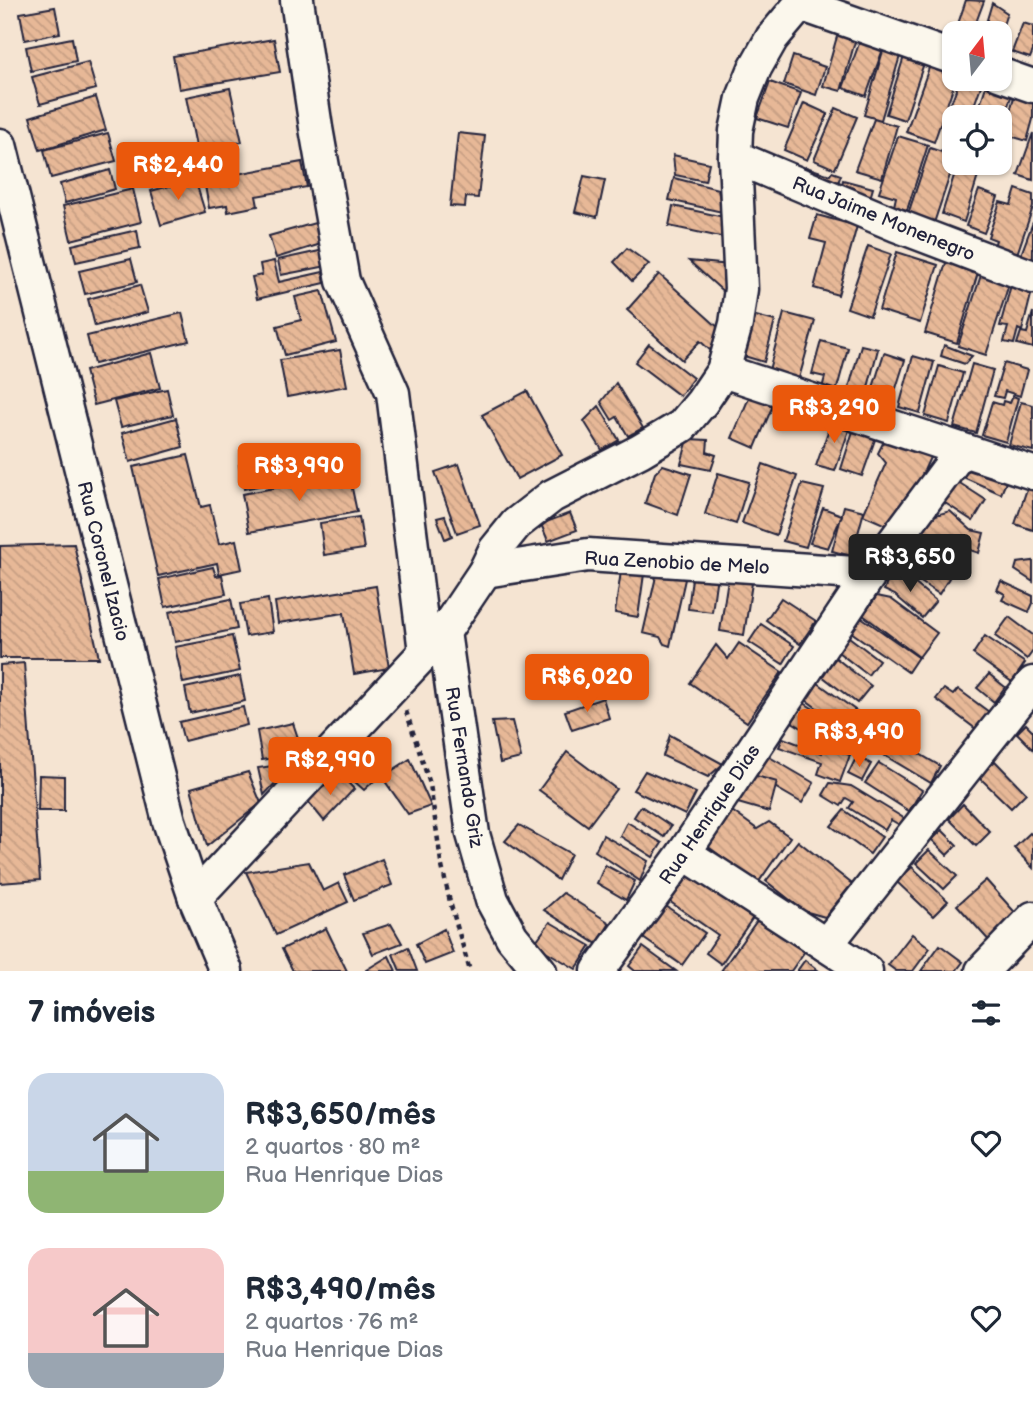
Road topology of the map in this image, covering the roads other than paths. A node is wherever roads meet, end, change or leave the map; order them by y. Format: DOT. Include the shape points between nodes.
graph roads {
  1 [pos="297,0"];
  2 [pos="802,2"];
  3 [pos="942,54"];
  4 [pos="1012,79"];
  5 [pos="1033,86"];
  6 [pos="0,145"];
  7 [pos="735,157"];
  8 [pos="1033,277"];
  9 [pos="723,370"];
  10 [pos="962,450"];
  11 [pos="1033,473"];
  12 [pos="485,571"];
  13 [pos="870,574"];
  14 [pos="435,642"];
  15 [pos="1033,683"];
  16 [pos="684,853"];
  17 [pos="195,898"];
  18 [pos="1033,918"];
  19 [pos="826,945"];
  20 [pos="226,971"];
  21 [pos="540,971"];
  22 [pos="598,971"];
  23 [pos="866,971"];
  24 [pos="982,971"];
  1 -- 14 [label="street, Rua Fernando Griz" via="343,281 393,393"];
  2 -- 3 [label="street"];
  2 -- 7 [label="street" via="772,38 755,68 743,98"];
  4 -- 5 [label="street"];
  6 -- 17 [label="street, Rua Coronel Izacio" via="169,821"];
  7 -- 8 [label="street, Rua Jaime Monenegro"];
  7 -- 9 [label="street" via="741,289"];
  9 -- 10 [label="street"];
  9 -- 12 [label="street" via="682,426 552,496 516,524"];
  10 -- 11 [label="street"];
  10 -- 13 [label="street, Rua Henrique Dias"];
  12 -- 13 [label="street, Rua Zenobio de Melo" via="588,555"];
  12 -- 14 [label="street"];
  13 -- 16 [label="street, Rua Henrique Dias"];
  14 -- 17 [label="street"];
  14 -- 21 [label="street, Rua Fernando Griz" via="473,834 492,900 512,937"];
  15 -- 19 [label="street"];
  16 -- 19 [label="street"];
  16 -- 22 [label="street, Rua Henrique Dias"];
  17 -- 20 [label="street, Rua Coronel Izacio"];
  18 -- 24 [label="street"];
  19 -- 23 [label="street"];
}
